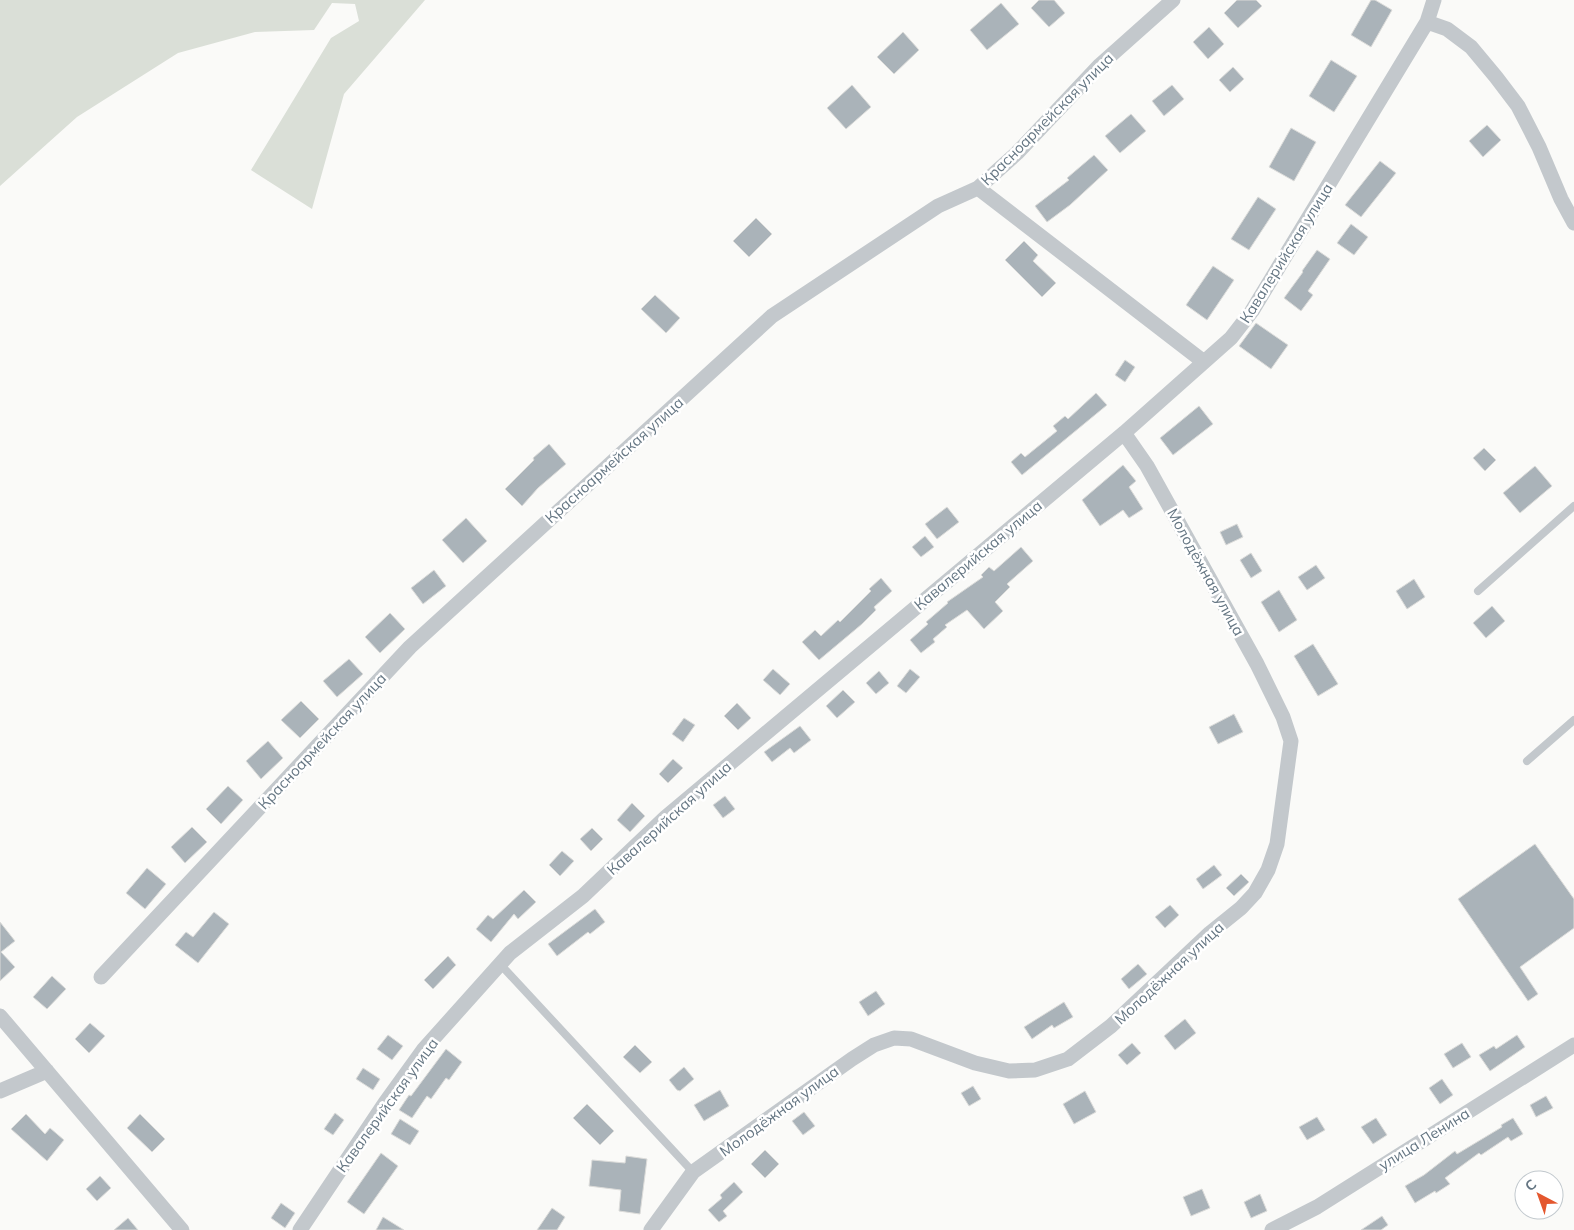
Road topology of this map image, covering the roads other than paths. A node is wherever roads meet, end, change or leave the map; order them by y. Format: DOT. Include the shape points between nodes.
graph roads {
  1 [pos="1173,0"];
  2 [pos="1434,0"];
  3 [pos="1427,22"];
  4 [pos="978,188"];
  5 [pos="1574,223"];
  6 [pos="1204,362"];
  7 [pos="1124,433"];
  8 [pos="1574,506"];
  9 [pos="1478,591"];
  10 [pos="1574,720"];
  11 [pos="1527,761"];
  12 [pos="500,964"];
  13 [pos="101,977"];
  14 [pos="0,1016"];
  15 [pos="1574,1045"];
  16 [pos="47,1071"];
  17 [pos="0,1091"];
  18 [pos="693,1172"];
  19 [pos="182,1230"];
  20 [pos="300,1230"];
  21 [pos="651,1230"];
  22 [pos="1272,1230"];
  1 -- 4 [label="street, Красноармейская улица" via="1100,65 1017,153"];
  2 -- 3 [label="street, Кавалерийская улица"];
  3 -- 5 [label="street" via="1448,29 1471,47 1518,106"];
  3 -- 6 [label="street, Кавалерийская улица" via="1252,311 1231,338"];
  4 -- 6 [label="street"];
  4 -- 13 [label="street, Красноармейская улица" via="938,206 772,316 410,647"];
  6 -- 7 [label="street, Кавалерийская улица"];
  7 -- 12 [label="street, Кавалерийская улица" via="666,817 584,896"];
  7 -- 18 [label="street, Молодёжная улица" via="1147,466 1258,664 1291,741 1277,844 1256,893 1111,1026 1068,1059 1035,1070 1009,1071 975,1063 911,1039 894,1038 874,1045 852,1059"];
  8 -- 9 [label="lane"];
  10 -- 11 [label="lane"];
  12 -- 18 [label="lane"];
  12 -- 20 [label="street, Кавалерийская улица" via="424,1049"];
  14 -- 16 [label="street"];
  15 -- 22 [label="street, улица Ленина" via="1317,1207"];
  16 -- 17 [label="street"];
  16 -- 19 [label="street"];
  18 -- 21 [label="street, Молодёжная улица"];
}
